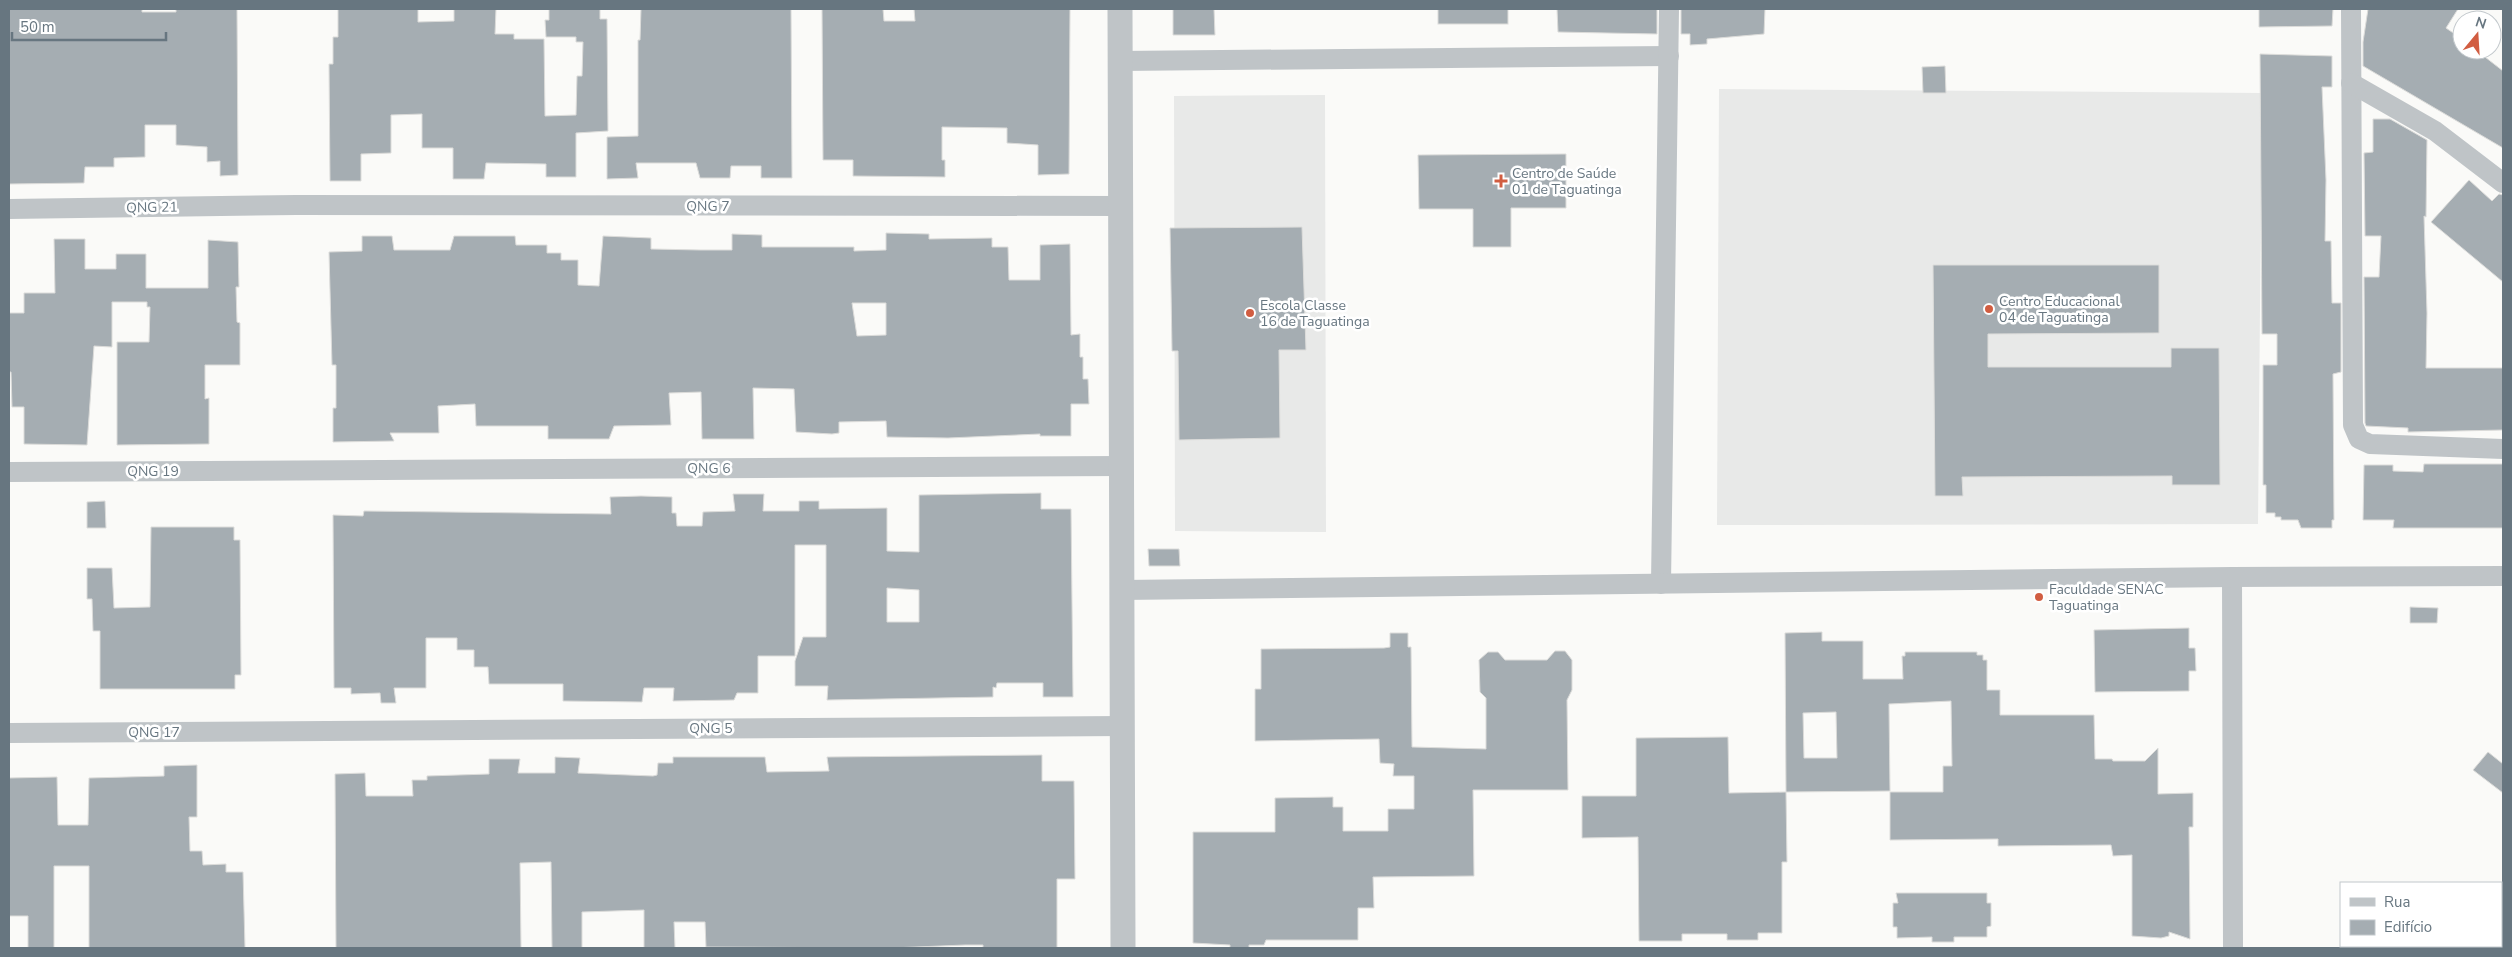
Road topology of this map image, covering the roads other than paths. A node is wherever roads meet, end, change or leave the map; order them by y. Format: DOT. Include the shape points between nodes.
graph roads {
  1 [pos="1120,9"];
  2 [pos="1669,9"];
  3 [pos="2352,9"];
  4 [pos="1669,56"];
  5 [pos="1120,61"];
  6 [pos="2351,83"];
  7 [pos="2503,183"];
  8 [pos="296,205"];
  9 [pos="1121,206"];
  10 [pos="9,209"];
  11 [pos="2503,449"];
  12 [pos="1122,466"];
  13 [pos="296,470"];
  14 [pos="9,472"];
  15 [pos="2232,576"];
  16 [pos="2503,576"];
  17 [pos="1661,584"];
  18 [pos="1122,590"];
  19 [pos="1122,726"];
  20 [pos="300,731"];
  21 [pos="9,733"];
  22 [pos="1123,948"];
  23 [pos="2233,948"];
  1 -- 5 [label="street"];
  2 -- 4 [label="street"];
  3 -- 6 [label="street"];
  4 -- 5 [label="street"];
  4 -- 17 [label="street"];
  5 -- 9 [label="street"];
  6 -- 7 [label="street" via="2435,131"];
  6 -- 11 [label="street" via="2353,425 2359,439 2370,444"];
  8 -- 9 [label="street, QNG 7"];
  8 -- 10 [label="street, QNG 21"];
  9 -- 12 [label="street"];
  12 -- 13 [label="street, QNG 6"];
  12 -- 18 [label="street"];
  13 -- 14 [label="street, QNG 19"];
  15 -- 16 [label="street"];
  15 -- 17 [label="street"];
  15 -- 23 [label="street"];
  17 -- 18 [label="street"];
  18 -- 19 [label="street"];
  19 -- 20 [label="street, QNG 5"];
  19 -- 22 [label="street"];
  20 -- 21 [label="street, QNG 17"];
}
